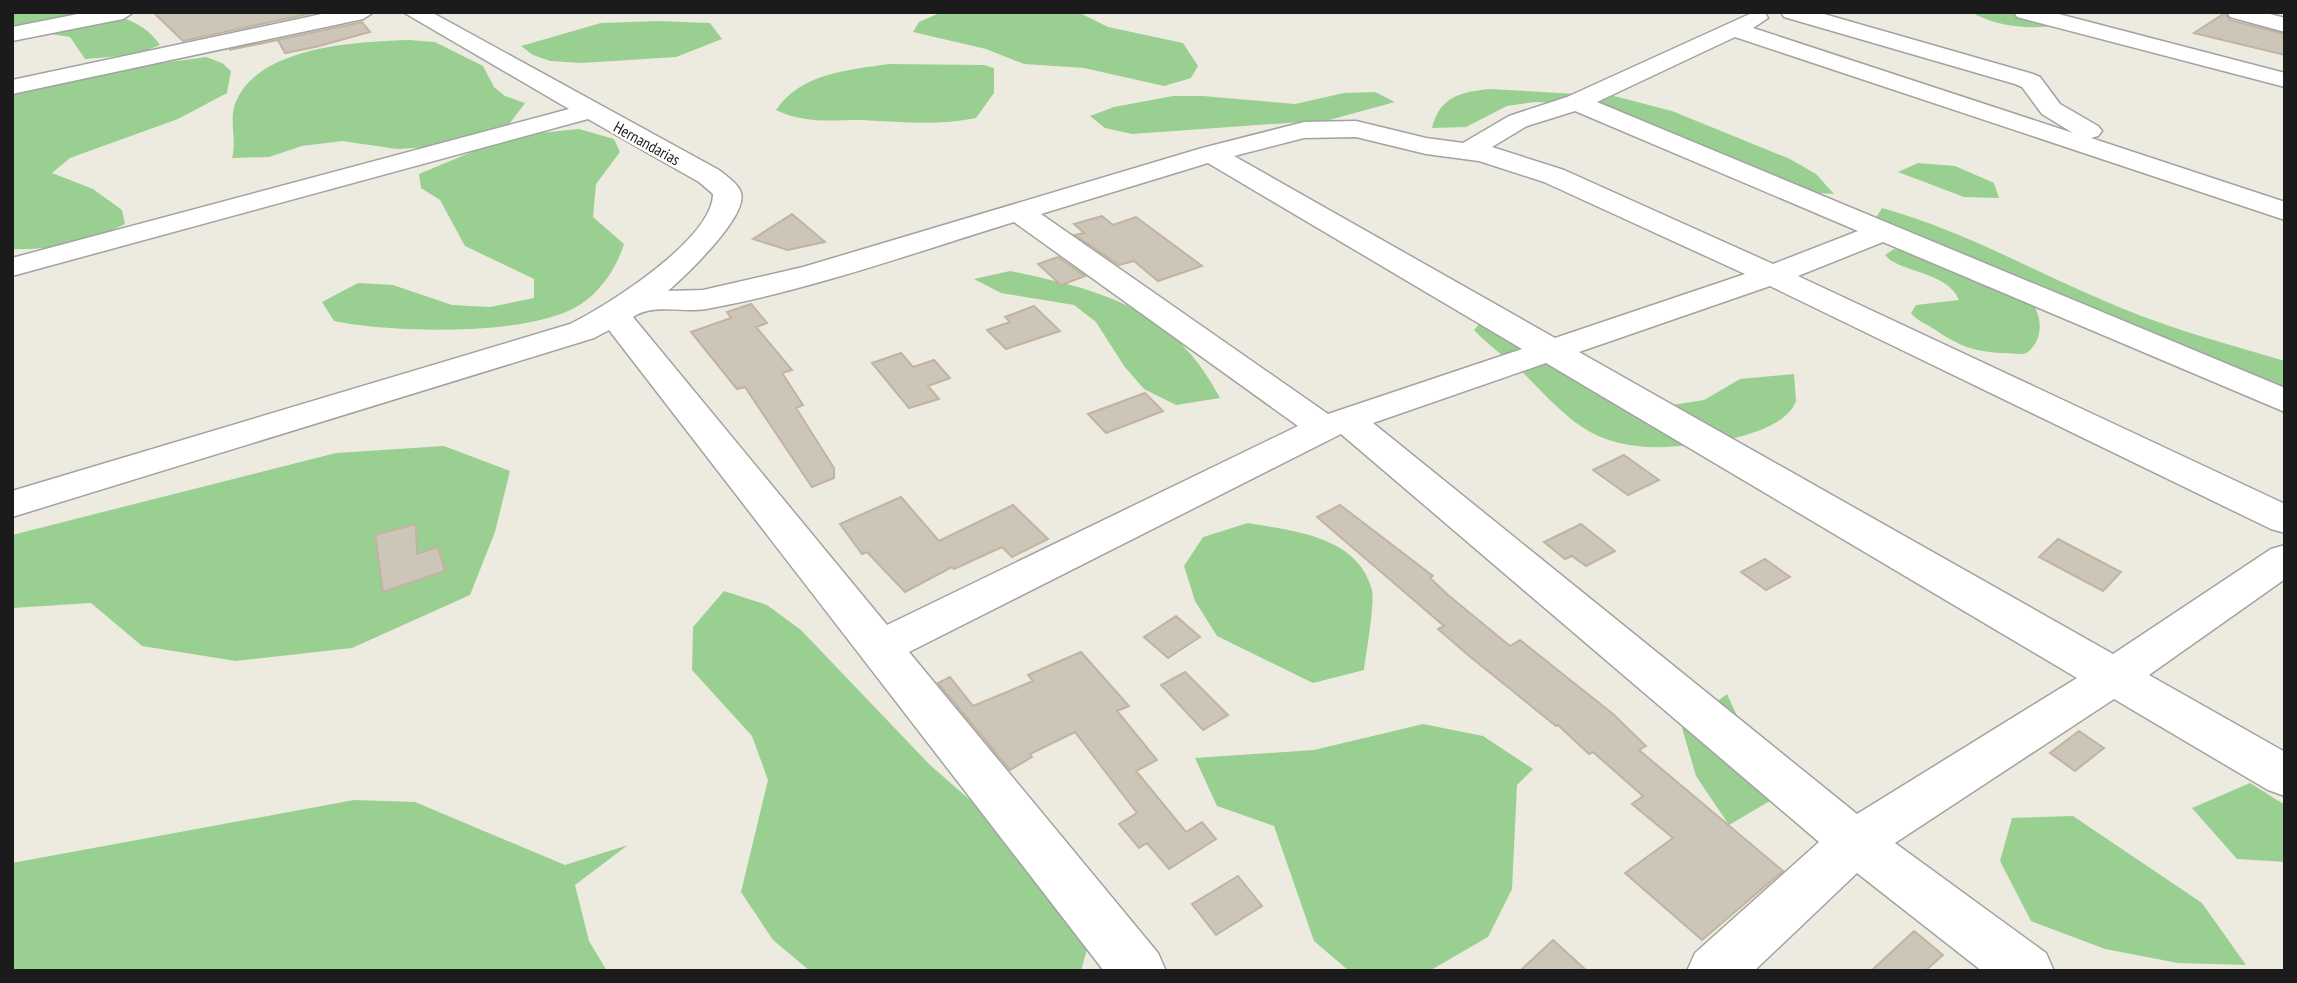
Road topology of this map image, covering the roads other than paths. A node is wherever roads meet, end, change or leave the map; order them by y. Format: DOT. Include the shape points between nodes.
graph roads {
  1 [pos="123,12"];
  2 [pos="363,12"];
  3 [pos="414,12"];
  4 [pos="1768,12"];
  5 [pos="1792,12"];
  6 [pos="2025,12"];
  7 [pos="2238,12"];
  8 [pos="2285,24"];
  9 [pos="1733,29"];
  10 [pos="12,34"];
  11 [pos="2285,80"];
  12 [pos="12,86"];
  13 [pos="1576,102"];
  14 [pos="589,111"];
  15 [pos="1469,150"];
  16 [pos="1211,154"];
  17 [pos="2186,179"];
  18 [pos="1017,211"];
  19 [pos="2285,211"];
  20 [pos="1883,232"];
  21 [pos="2285,238"];
  22 [pos="12,267"];
  23 [pos="1772,275"];
  24 [pos="626,308"];
  25 [pos="1551,349"];
  26 [pos="2285,401"];
  27 [pos="1335,424"];
  28 [pos="12,504"];
  29 [pos="2285,520"];
  30 [pos="2285,559"];
  31 [pos="881,646"];
  32 [pos="2115,676"];
  33 [pos="2285,776"];
  34 [pos="1855,842"];
  35 [pos="1139,971"];
  36 [pos="1714,971"];
  37 [pos="2026,971"];
  1 -- 10 [label="street"];
  2 -- 12 [label="street"];
  3 -- 14 [label="street, Hernandarias"];
  4 -- 9 [label="street"];
  5 -- 17 [label="street" via="2024,79 2051,109 2067,119"];
  6 -- 11 [label="street"];
  7 -- 8 [label="street"];
  9 -- 13 [label="street"];
  9 -- 17 [label="street"];
  13 -- 15 [label="street" via="1518,121"];
  13 -- 20 [label="street"];
  14 -- 22 [label="street"];
  14 -- 24 [label="street, Hernandarias" via="709,176 727,192 729,202 673,272"];
  15 -- 16 [label="street" via="1332,128 1304,130"];
  15 -- 23 [label="street" via="1554,176"];
  16 -- 18 [label="street"];
  16 -- 25 [label="street"];
  17 -- 19 [label="street"];
  17 -- 21 [label="street" via="2265,221"];
  18 -- 24 [label="street" via="788,280 702,300"];
  18 -- 27 [label="street"];
  20 -- 23 [label="street"];
  20 -- 26 [label="street"];
  23 -- 25 [label="street"];
  23 -- 29 [label="street"];
  24 -- 28 [label="street" via="536,348"];
  24 -- 31 [label="street"];
  25 -- 27 [label="street"];
  25 -- 32 [label="street"];
  27 -- 31 [label="street"];
  27 -- 34 [label="street"];
  30 -- 32 [label="street"];
  31 -- 35 [label="street"];
  32 -- 33 [label="street"];
  32 -- 34 [label="street"];
  34 -- 36 [label="street"];
  34 -- 37 [label="street"];
}
